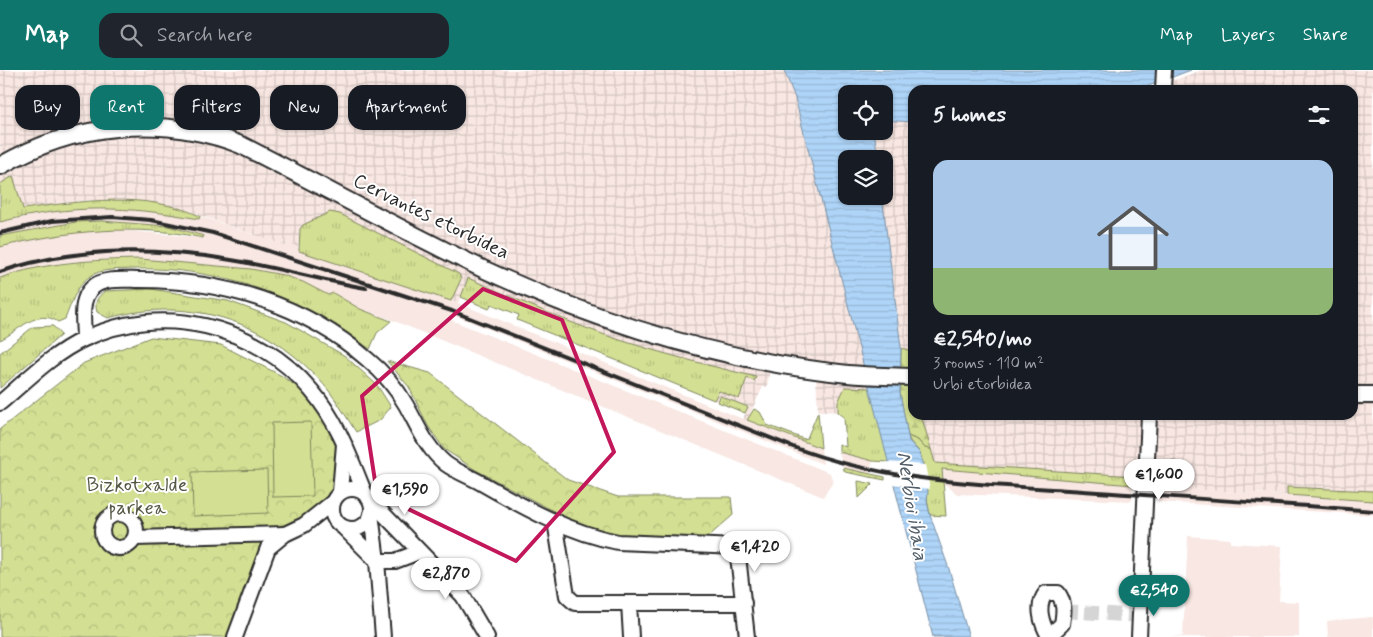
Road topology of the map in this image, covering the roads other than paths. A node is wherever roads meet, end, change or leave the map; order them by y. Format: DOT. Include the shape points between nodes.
graph roads {
  1 [pos="1164,70"];
  2 [pos="1163,85"];
  3 [pos="0,166"];
  4 [pos="84,338"];
  5 [pos="908,376"];
  6 [pos="1358,395"];
  7 [pos="1373,395"];
  8 [pos="0,403"];
  9 [pos="1149,420"];
  10 [pos="344,440"];
  11 [pos="1146,470"];
  12 [pos="1173,470"];
  13 [pos="336,497"];
  14 [pos="369,503"];
  15 [pos="555,521"];
  16 [pos="304,525"];
  17 [pos="341,526"];
  18 [pos="285,534"];
  19 [pos="135,538"];
  20 [pos="419,552"];
  21 [pos="377,562"];
  22 [pos="629,603"];
  23 [pos="744,603"];
  24 [pos="235,637"];
  25 [pos="383,637"];
  26 [pos="487,637"];
  27 [pos="631,637"];
  28 [pos="747,637"];
  29 [pos="1139,637"];
  1 -- 2 [label="street"];
  3 -- 5 [label="street, Cervantes etorbidea" via="37,146 103,128 163,127 204,133 241,145 484,269 588,312 656,335 767,362 850,374"];
  4 -- 8 [label="street" via="57,354"];
  4 -- 10 [label="street" via="106,330 150,322 191,322 234,334 270,353 299,376 327,410"];
  4 -- 15 [label="street" via="86,298 94,286 107,281 188,282 235,291 283,307 349,345 380,371 398,392 429,446 447,464 528,510"];
  6 -- 7 [label="street"];
  9 -- 11 [label="street"];
  10 -- 13 [label="street"];
  10 -- 14 [label="street"];
  11 -- 12 [label="street"];
  11 -- 29 [label="street"];
  13 -- 14 [label="street" via="353,489"];
  13 -- 16 [label="street"];
  13 -- 17 [label="street" via="332,514"];
  14 -- 17 [label="street" via="369,520 358,528"];
  14 -- 20 [label="street"];
  14 -- 21 [label="street"];
  15 -- 22 [label="street" via="567,596 575,603"];
  15 -- 23 [label="street" via="600,539 618,542 738,547"];
  16 -- 17 [label="street"];
  16 -- 18 [label="street"];
  17 -- 21 [label="street"];
  18 -- 19 [label="street"];
  18 -- 24 [label="street" via="268,548"];
  20 -- 21 [label="street" via="395,561"];
  20 -- 26 [label="street" via="463,596"];
  21 -- 25 [label="street"];
  22 -- 23 [label="street"];
  22 -- 27 [label="street"];
  23 -- 28 [label="street"];
}
